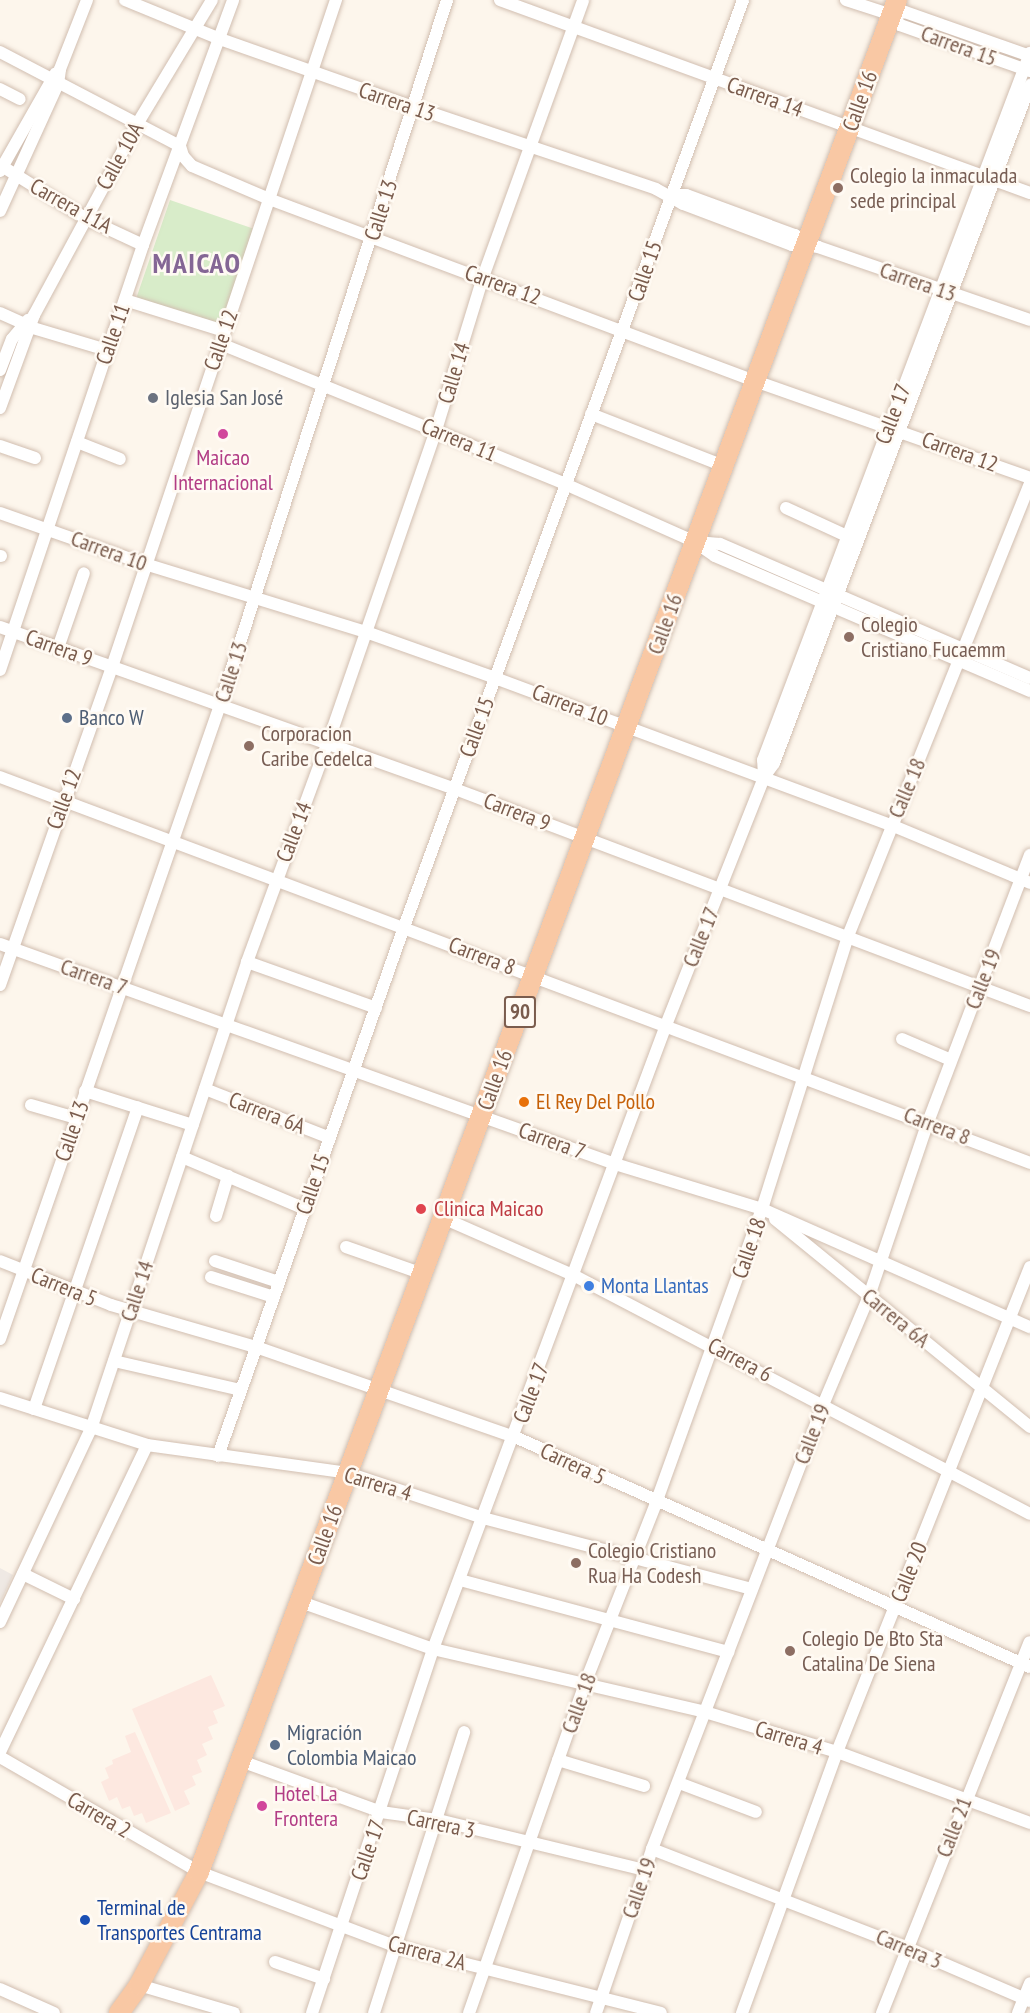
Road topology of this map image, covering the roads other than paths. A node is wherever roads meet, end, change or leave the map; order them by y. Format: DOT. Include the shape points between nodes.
graph roads {
  1 [pos="87,0"];
  2 [pos="125,0"];
  3 [pos="212,0"];
  4 [pos="233,0"];
  5 [pos="336,0"];
  6 [pos="447,0"];
  7 [pos="500,0"];
  8 [pos="583,0"];
  9 [pos="743,0"];
  10 [pos="846,0"];
  11 [pos="894,8"];
  12 [pos="195,28"];
  13 [pos="573,28"];
  14 [pos="220,39"];
  15 [pos="0,52"];
  16 [pos="1030,55"];
  17 [pos="1027,70"];
  18 [pos="312,71"];
  19 [pos="715,79"];
  20 [pos="54,82"];
  21 [pos="1030,85"];
  22 [pos="0,89"];
  23 [pos="20,99"];
  24 [pos="413,107"];
  25 [pos="136,126"];
  26 [pos="850,128"];
  27 [pos="180,146"];
  28 [pos="530,147"];
  29 [pos="1,168"];
  30 [pos="16,175"];
  31 [pos="988,177"];
  32 [pos="1030,194"];
  33 [pos="672,195"];
  34 [pos="269,199"];
  35 [pos="0,211"];
  36 [pos="85,218"];
  37 [pos="372,238"];
  38 [pos="143,244"];
  39 [pos="806,244"];
  40 [pos="483,277"];
  41 [pos="945,292"];
  42 [pos="125,300"];
  43 [pos="0,313"];
  44 [pos="1030,320"];
  45 [pos="28,326"];
  46 [pos="224,331"];
  47 [pos="624,331"];
  48 [pos="221,344"];
  49 [pos="107,350"];
  50 [pos="0,370"];
  51 [pos="755,381"];
  52 [pos="322,383"];
  53 [pos="0,408"];
  54 [pos="591,414"];
  55 [pos="894,428"];
  56 [pos="436,430"];
  57 [pos="77,442"];
  58 [pos="0,446"];
  59 [pos="35,458"];
  60 [pos="120,459"];
  61 [pos="724,466"];
  62 [pos="1030,478"];
  63 [pos="1030,483"];
  64 [pos="565,484"];
  65 [pos="786,508"];
  66 [pos="0,513"];
  67 [pos="45,528"];
  68 [pos="848,536"];
  69 [pos="695,542"];
  70 [pos="145,564"];
  71 [pos="84,573"];
  72 [pos="831,598"];
  73 [pos="254,600"];
  74 [pos="0,627"];
  75 [pos="13,632"];
  76 [pos="366,632"];
  77 [pos="58,648"];
  78 [pos="962,654"];
  79 [pos="112,667"];
  80 [pos="0,670"];
  81 [pos="495,678"];
  82 [pos="1030,678"];
  83 [pos="1030,691"];
  84 [pos="220,705"];
  85 [pos="627,727"];
  86 [pos="327,745"];
  87 [pos="0,777"];
  88 [pos="764,777"];
  89 [pos="455,789"];
  90 [pos="63,800"];
  91 [pos="891,825"];
  92 [pos="585,838"];
  93 [pos="171,840"];
  94 [pos="1030,855"];
  95 [pos="276,880"];
  96 [pos="1025,881"];
  97 [pos="721,888"];
  98 [pos="404,927"];
  99 [pos="848,936"];
  100 [pos="0,944"];
  101 [pos="12,949"];
  102 [pos="247,962"];
  103 [pos="534,976"];
  104 [pos="0,985"];
  105 [pos="980,986"];
  106 [pos="121,987"];
  107 [pos="1030,1006"];
  108 [pos="376,1008"];
  109 [pos="227,1023"];
  110 [pos="666,1025"];
  111 [pos="902,1039"];
  112 [pos="951,1060"];
  113 [pos="354,1068"];
  114 [pos="803,1077"];
  115 [pos="205,1089"];
  116 [pos="85,1091"];
  117 [pos="31,1106"];
  118 [pos="138,1107"];
  119 [pos="482,1115"];
  120 [pos="76,1118"];
  121 [pos="928,1122"];
  122 [pos="193,1125"];
  123 [pos="330,1137"];
  124 [pos="182,1157"];
  125 [pos="1030,1163"];
  126 [pos="615,1164"];
  127 [pos="228,1176"];
  128 [pos="305,1209"];
  129 [pos="762,1209"];
  130 [pos="216,1215"];
  131 [pos="443,1218"];
  132 [pos="346,1247"];
  133 [pos="880,1259"];
  134 [pos="0,1261"];
  135 [pos="215,1262"];
  136 [pos="1030,1267"];
  137 [pos="24,1271"];
  138 [pos="423,1274"];
  139 [pos="576,1276"];
  140 [pos="211,1277"];
  141 [pos="279,1282"];
  142 [pos="74,1292"];
  143 [pos="869,1296"];
  144 [pos="274,1297"];
  145 [pos="131,1308"];
  146 [pos="1009,1318"];
  147 [pos="1030,1327"];
  148 [pos="0,1339"];
  149 [pos="714,1346"];
  150 [pos="256,1347"];
  151 [pos="114,1361"];
  152 [pos="380,1388"];
  153 [pos="983,1389"];
  154 [pos="241,1390"];
  155 [pos="0,1398"];
  156 [pos="823,1406"];
  157 [pos="34,1409"];
  158 [pos="1030,1427"];
  159 [pos="91,1429"];
  160 [pos="515,1437"];
  161 [pos="147,1445"];
  162 [pos="218,1456"];
  163 [pos="348,1473"];
  164 [pos="950,1473"];
  165 [pos="656,1503"];
  166 [pos="1030,1514"];
  167 [pos="483,1518"];
  168 [pos="766,1552"];
  169 [pos="635,1556"];
  170 [pos="23,1574"];
  171 [pos="460,1580"];
  172 [pos="752,1589"];
  173 [pos="74,1599"];
  174 [pos="301,1602"];
  175 [pos="894,1608"];
  176 [pos="611,1621"];
  177 [pos="0,1622"];
  178 [pos="1030,1642"];
  179 [pos="433,1649"];
  180 [pos="729,1652"];
  181 [pos="1026,1665"];
  182 [pos="584,1686"];
  183 [pos="705,1712"];
  184 [pos="464,1732"];
  185 [pos="0,1752"];
  186 [pos="837,1752"];
  187 [pos="0,1757"];
  188 [pos="558,1760"];
  189 [pos="241,1761"];
  190 [pos="679,1783"];
  191 [pos="644,1786"];
  192 [pos="964,1800"];
  193 [pos="381,1812"];
  194 [pos="756,1812"];
  195 [pos="438,1820"];
  196 [pos="1030,1823"];
  197 [pos="527,1844"];
  198 [pos="652,1849"];
  199 [pos="645,1870"];
  200 [pos="199,1872"];
  201 [pos="784,1899"];
  202 [pos="342,1927"];
  203 [pos="395,1946"];
  204 [pos="907,1948"];
  205 [pos="275,1962"];
  206 [pos="484,1968"];
  207 [pos="324,1979"];
  208 [pos="1030,1983"];
  209 [pos="139,1985"];
  210 [pos="0,1989"];
  211 [pos="601,1996"];
  212 [pos="1027,1999"];
  213 [pos="54,2013"];
  214 [pos="119,2013"];
  215 [pos="234,2013"];
  216 [pos="312,2013"];
  217 [pos="374,2013"];
  218 [pos="469,2013"];
  219 [pos="596,2013"];
  220 [pos="661,2013"];
  221 [pos="742,2013"];
  222 [pos="882,2013"];
  223 [pos="1018,2013"];
  1 -- 20 [label="street"];
  2 -- 12 [label="street, Carrera 13"];
  3 -- 12 [label="street, Calle 10A"];
  4 -- 14 [label="street, Calle 11"];
  5 -- 18 [label="street, Calle 12"];
  6 -- 24 [label="street, Calle 13"];
  7 -- 13 [label="street, Carrera 14"];
  8 -- 13 [label="street, Calle 14"];
  9 -- 19 [label="street, Calle 15"];
  10 -- 11 [label="street, Carrera 15"];
  11 -- 16 [label="street, Carrera 15"];
  11 -- 17 [label="street, Carrera 15" via="900,25"];
  11 -- 26 [label="highway, Calle 16 / 90"];
  12 -- 14 [label="street, Carrera 13"];
  12 -- 25 [label="street, Calle 10A"];
  13 -- 19 [label="street, Carrera 14"];
  13 -- 28 [label="street, Calle 14"];
  14 -- 18 [label="street, Carrera 13"];
  14 -- 27 [label="street, Calle 11"];
  15 -- 20 [label="street, Carrera 12"];
  16 -- 17 [label="street, Calle 17"];
  17 -- 31 [label="street, Calle 17"];
  18 -- 24 [label="street, Carrera 13"];
  18 -- 34 [label="street, Calle 12"];
  19 -- 26 [label="street, Carrera 14"];
  19 -- 33 [label="street, Calle 15"];
  20 -- 25 [label="street, Carrera 12"];
  20 -- 29 [label="street"];
  20 -- 30 [label="street"];
  21 -- 31 [label="street, Calle 17"];
  22 -- 23 [label="street"];
  24 -- 28 [label="street, Carrera 13"];
  24 -- 37 [label="street, Calle 13"];
  25 -- 27 [label="street, Carrera 12"];
  25 -- 36 [label="street, Calle 10A"];
  26 -- 31 [label="street, Carrera 14"];
  26 -- 39 [label="highway, Calle 16 / 90"];
  27 -- 34 [label="street, Carrera 12" via="192,166"];
  27 -- 38 [label="street, Calle 11"];
  28 -- 33 [label="street, Carrera 13"];
  28 -- 40 [label="street, Calle 14"];
  29 -- 30 [label="street, Carrera 11A"];
  30 -- 35 [label="street"];
  30 -- 36 [label="street, Carrera 11A"];
  31 -- 32 [label="street, Carrera 14"];
  31 -- 41 [label="street, Calle 17"];
  33 -- 39 [label="street, Carrera 13" via="686,195 795,235"];
  33 -- 47 [label="street, Calle 15"];
  34 -- 37 [label="street, Carrera 12"];
  34 -- 46 [label="street, Calle 12"];
  36 -- 38 [label="street, Carrera 11A"];
  36 -- 45 [label="street, Calle 10A"];
  37 -- 40 [label="street, Carrera 12"];
  37 -- 52 [label="street, Calle 13"];
  38 -- 42 [label="street, Calle 11"];
  39 -- 41 [label="street, Carrera 13"];
  39 -- 51 [label="highway, Calle 16 / 90"];
  40 -- 47 [label="street, Carrera 12"];
  40 -- 56 [label="street, Calle 14"];
  41 -- 44 [label="street, Carrera 13"];
  41 -- 55 [label="street, Calle 17"];
  42 -- 46 [label="street"];
  42 -- 49 [label="street, Calle 11"];
  43 -- 45 [label="street"];
  45 -- 49 [label="street"];
  45 -- 50 [label="street, Calle 10A"];
  45 -- 53 [label="street, Calle 10A"];
  46 -- 48 [label="street, Calle 12"];
  47 -- 51 [label="street, Carrera 12"];
  47 -- 54 [label="street, Calle 15"];
  48 -- 52 [label="street, Carrera 11"];
  48 -- 70 [label="street, Calle 12"];
  49 -- 57 [label="street, Calle 11"];
  51 -- 55 [label="street, Carrera 12"];
  51 -- 61 [label="highway, Calle 16 / 90"];
  52 -- 56 [label="street, Carrera 11"];
  52 -- 73 [label="street, Calle 13"];
  54 -- 61 [label="street"];
  54 -- 64 [label="street, Calle 15"];
  55 -- 62 [label="street, Carrera 12"];
  55 -- 68 [label="street, Calle 17"];
  55 -- 72 [label="street, Calle 17"];
  56 -- 64 [label="street, Carrera 11"];
  56 -- 76 [label="street, Calle 14"];
  57 -- 60 [label="street"];
  57 -- 67 [label="street, Calle 11"];
  58 -- 59 [label="street"];
  61 -- 69 [label="highway, Calle 16 / 90"];
  63 -- 78 [label="street, Calle 18"];
  64 -- 69 [label="street, Carrera 11"];
  64 -- 81 [label="street, Calle 15"];
  65 -- 68 [label="street"];
  66 -- 67 [label="street, Carrera 10"];
  67 -- 70 [label="street, Carrera 10"];
  67 -- 75 [label="street, Calle 11"];
  68 -- 72 [label="street, Calle 17"];
  69 -- 72 [label="street, Carrera 11" via="715,556"];
  69 -- 85 [label="highway, Calle 16 / 90"];
  70 -- 73 [label="street, Carrera 10"];
  70 -- 79 [label="street, Calle 12"];
  71 -- 77 [label="street"];
  72 -- 78 [label="street, Carrera 11"];
  72 -- 88 [label="street, Calle 17" via="774,763"];
  73 -- 76 [label="street, Carrera 10"];
  73 -- 84 [label="street, Calle 13"];
  74 -- 75 [label="street, Carrera 9"];
  75 -- 77 [label="street, Carrera 9"];
  75 -- 80 [label="street, Calle 11"];
  76 -- 81 [label="street, Carrera 10"];
  76 -- 86 [label="street, Calle 14"];
  77 -- 79 [label="street, Carrera 9"];
  78 -- 82 [label="street, Carrera 11"];
  78 -- 83 [label="street, Carrera 11"];
  78 -- 91 [label="street, Calle 18"];
  79 -- 84 [label="street, Carrera 9"];
  79 -- 90 [label="street, Calle 12"];
  81 -- 85 [label="street, Carrera 10"];
  81 -- 89 [label="street, Calle 15"];
  84 -- 86 [label="street, Carrera 9"];
  84 -- 93 [label="street, Calle 13"];
  85 -- 88 [label="street, Carrera 10"];
  85 -- 92 [label="highway, Calle 16 / 90"];
  86 -- 89 [label="street, Carrera 9"];
  86 -- 95 [label="street, Calle 14"];
  87 -- 90 [label="street, Carrera 8"];
  88 -- 91 [label="street, Carrera 10"];
  88 -- 97 [label="street, Calle 17"];
  89 -- 92 [label="street, Carrera 9"];
  89 -- 98 [label="street, Calle 15"];
  90 -- 93 [label="street, Carrera 8"];
  90 -- 101 [label="street, Calle 12"];
  91 -- 96 [label="street, Carrera 10"];
  91 -- 99 [label="street, Calle 18"];
  92 -- 97 [label="street, Carrera 9"];
  92 -- 103 [label="highway, Calle 16 / 90"];
  93 -- 95 [label="street, Carrera 8"];
  93 -- 106 [label="street, Calle 13"];
  94 -- 96 [label="street, Calle 19"];
  95 -- 98 [label="street, Carrera 8"];
  95 -- 102 [label="street, Calle 14"];
  96 -- 105 [label="street, Calle 19"];
  97 -- 99 [label="street, Carrera 9"];
  97 -- 110 [label="street, Calle 17"];
  98 -- 103 [label="street, Carrera 8"];
  98 -- 108 [label="street, Calle 15"];
  99 -- 105 [label="street, Carrera 9"];
  99 -- 114 [label="street, Calle 18"];
  100 -- 101 [label="street, Carrera 7"];
  101 -- 104 [label="street, Calle 12"];
  101 -- 106 [label="street, Carrera 7"];
  102 -- 108 [label="street"];
  102 -- 109 [label="street, Calle 14"];
  103 -- 110 [label="street, Carrera 8"];
  103 -- 119 [label="highway, Calle 16 / 90"];
  105 -- 107 [label="street, Carrera 9"];
  105 -- 112 [label="street, Calle 19"];
  106 -- 109 [label="street, Carrera 7"];
  106 -- 116 [label="street, Calle 13"];
  108 -- 113 [label="street, Calle 15"];
  109 -- 113 [label="street, Carrera 7"];
  109 -- 115 [label="street, Calle 14"];
  110 -- 114 [label="street, Carrera 8"];
  110 -- 126 [label="street, Calle 17"];
  111 -- 112 [label="street"];
  112 -- 121 [label="street, Calle 19"];
  113 -- 119 [label="street, Carrera 7"];
  113 -- 123 [label="street, Calle 15"];
  114 -- 121 [label="street, Carrera 8"];
  114 -- 129 [label="street, Calle 18"];
  115 -- 122 [label="street, Calle 14"];
  115 -- 123 [label="street, Carrera 6A"];
  116 -- 118 [label="street"];
  116 -- 120 [label="street, Calle 13"];
  117 -- 120 [label="street"];
  118 -- 122 [label="street"];
  118 -- 142 [label="street"];
  119 -- 126 [label="street, Carrera 7"];
  119 -- 131 [label="highway, Calle 16 / 90"];
  120 -- 137 [label="street, Calle 13"];
  121 -- 125 [label="street, Carrera 8"];
  121 -- 133 [label="street, Calle 19"];
  122 -- 124 [label="street, Calle 14"];
  123 -- 128 [label="street, Calle 15"];
  124 -- 127 [label="street"];
  124 -- 145 [label="street, Calle 14"];
  126 -- 129 [label="street, Carrera 7"];
  126 -- 139 [label="street, Calle 17"];
  127 -- 128 [label="street"];
  127 -- 130 [label="street"];
  128 -- 141 [label="street, Calle 15"];
  129 -- 133 [label="street, Carrera 7"];
  129 -- 143 [label="street, Carrera 6A"];
  129 -- 149 [label="street, Calle 18"];
  131 -- 138 [label="highway, Calle 16 / 90"];
  131 -- 139 [label="street, Carrera 6"];
  132 -- 138 [label="street"];
  133 -- 143 [label="street, Calle 19"];
  133 -- 146 [label="street, Carrera 7"];
  134 -- 137 [label="street, Carrera 5"];
  135 -- 141 [label="street"];
  136 -- 146 [label="street, Calle 20"];
  137 -- 142 [label="street, Carrera 5"];
  137 -- 148 [label="street, Calle 13"];
  138 -- 152 [label="highway, Calle 16 / 90"];
  139 -- 149 [label="street, Carrera 6"];
  139 -- 160 [label="street, Calle 17"];
  140 -- 144 [label="street"];
  141 -- 144 [label="street, Calle 15"];
  142 -- 145 [label="street, Carrera 5"];
  142 -- 157 [label="street"];
  143 -- 153 [label="street, Carrera 6A"];
  143 -- 156 [label="street, Calle 19"];
  144 -- 150 [label="street, Calle 15"];
  145 -- 150 [label="street, Carrera 5"];
  145 -- 151 [label="street, Calle 14"];
  146 -- 147 [label="street, Carrera 7"];
  146 -- 153 [label="street, Calle 20"];
  149 -- 156 [label="street, Carrera 6"];
  149 -- 165 [label="street, Calle 18"];
  150 -- 152 [label="street, Carrera 5"];
  150 -- 154 [label="street, Calle 15"];
  151 -- 154 [label="street"];
  151 -- 159 [label="street, Calle 14"];
  152 -- 160 [label="street, Carrera 5"];
  152 -- 163 [label="highway, Calle 16 / 90"];
  153 -- 158 [label="street, Carrera 6A"];
  153 -- 164 [label="street, Calle 20"];
  154 -- 162 [label="street, Calle 15"];
  155 -- 157 [label="street, Carrera 4"];
  156 -- 164 [label="street, Carrera 6"];
  156 -- 168 [label="street, Calle 19"];
  157 -- 159 [label="street, Carrera 4"];
  159 -- 161 [label="street, Carrera 4"];
  159 -- 170 [label="street, Calle 14"];
  160 -- 165 [label="street, Carrera 5"];
  160 -- 167 [label="street, Calle 17"];
  161 -- 162 [label="street, Carrera 4"];
  161 -- 173 [label="street"];
  162 -- 163 [label="street, Carrera 4"];
  163 -- 167 [label="street, Carrera 4"];
  163 -- 174 [label="highway, Calle 16 / 90"];
  164 -- 166 [label="street, Carrera 6"];
  164 -- 175 [label="street, Calle 20"];
  165 -- 168 [label="street, Carrera 5"];
  165 -- 169 [label="street, Calle 18"];
  167 -- 169 [label="street, Carrera 4"];
  167 -- 171 [label="street, Calle 17"];
  168 -- 172 [label="street, Calle 19"];
  168 -- 175 [label="street, Carrera 5"];
  169 -- 172 [label="street, Carrera 4"];
  169 -- 176 [label="street, Calle 18"];
  170 -- 173 [label="street"];
  170 -- 177 [label="street, Calle 14"];
  171 -- 176 [label="street"];
  171 -- 179 [label="street, Calle 17"];
  172 -- 180 [label="street, Calle 19"];
  173 -- 185 [label="street"];
  174 -- 179 [label="street, Carrera 4"];
  174 -- 189 [label="highway, Calle 16 / 90"];
  175 -- 181 [label="street, Carrera 5"];
  175 -- 186 [label="street, Calle 20"];
  176 -- 180 [label="street"];
  176 -- 182 [label="street, Calle 18"];
  178 -- 181 [label="street, Calle 21"];
  179 -- 182 [label="street, Carrera 4"];
  179 -- 193 [label="street, Calle 17"];
  180 -- 183 [label="street, Calle 19"];
  181 -- 192 [label="street, Calle 21"];
  182 -- 183 [label="street, Carrera 4"];
  182 -- 188 [label="street, Calle 18"];
  183 -- 186 [label="street, Carrera 4"];
  183 -- 190 [label="street, Calle 19"];
  184 -- 195 [label="street"];
  186 -- 192 [label="street, Carrera 4"];
  186 -- 201 [label="street, Calle 20"];
  187 -- 200 [label="street, Carrera 2"];
  188 -- 191 [label="street"];
  188 -- 197 [label="street, Calle 18"];
  189 -- 193 [label="street, Carrera 3"];
  189 -- 200 [label="highway, Calle 16 / 90"];
  190 -- 194 [label="street"];
  190 -- 198 [label="street, Calle 19"];
  192 -- 196 [label="street, Carrera 4"];
  192 -- 204 [label="street, Calle 21"];
  193 -- 195 [label="street, Carrera 3"];
  193 -- 202 [label="street, Calle 17"];
  195 -- 197 [label="street, Carrera 3"];
  195 -- 203 [label="street"];
  197 -- 199 [label="street, Carrera 3"];
  197 -- 206 [label="street, Calle 18"];
  198 -- 199 [label="street, Calle 19"];
  198 -- 201 [label="street, Carrera 3"];
  199 -- 211 [label="street, Calle 19"];
  200 -- 202 [label="street, Carrera 2A"];
  200 -- 209 [label="highway, Calle 16 / 90"];
  201 -- 204 [label="street, Carrera 3"];
  201 -- 221 [label="street, Calle 20"];
  202 -- 203 [label="street, Carrera 2A"];
  202 -- 207 [label="street, Calle 17"];
  203 -- 206 [label="street, Carrera 2A"];
  203 -- 217 [label="street"];
  204 -- 212 [label="street, Carrera 3"];
  204 -- 222 [label="street, Calle 21"];
  205 -- 207 [label="street"];
  206 -- 211 [label="street, Carrera 2A"];
  206 -- 218 [label="street, Calle 18"];
  207 -- 216 [label="street, Calle 17"];
  208 -- 212 [label="street"];
  209 -- 214 [label="highway, Calle 16 / 90"];
  209 -- 215 [label="street"];
  210 -- 213 [label="street"];
  211 -- 219 [label="street, Calle 19"];
  211 -- 220 [label="street, Carrera 2A"];
  212 -- 223 [label="street"];
}
